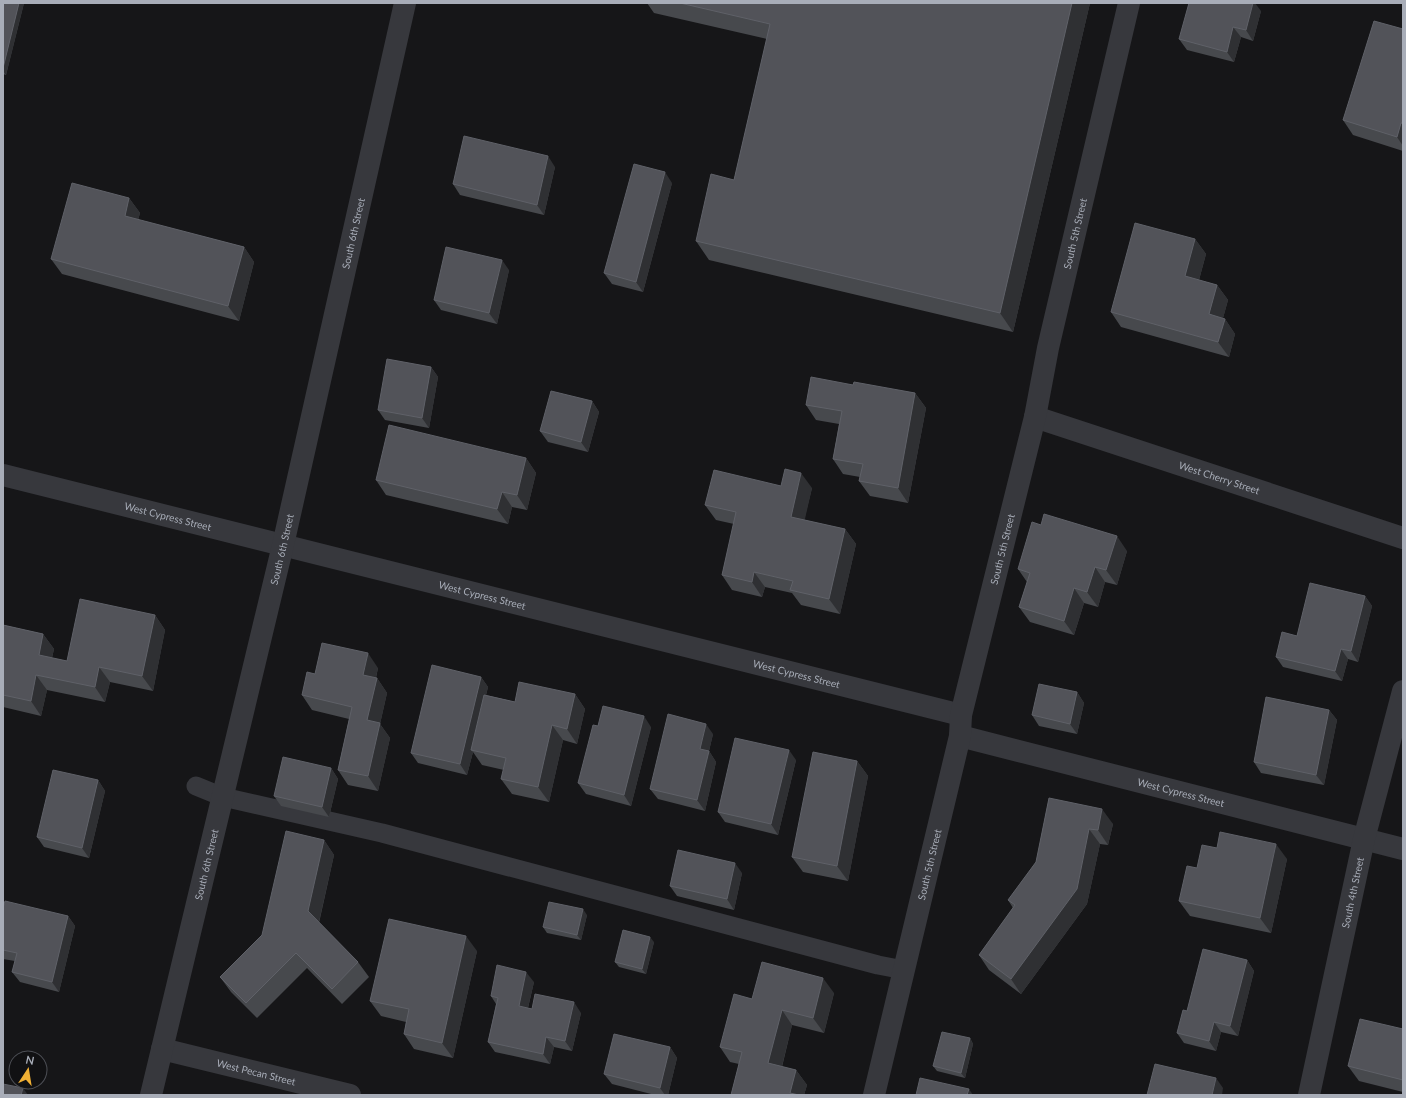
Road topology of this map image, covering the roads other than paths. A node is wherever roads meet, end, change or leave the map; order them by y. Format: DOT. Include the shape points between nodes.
graph roads {
  1 [pos="405,3"];
  2 [pos="1129,3"];
  3 [pos="1035,417"];
  4 [pos="3,475"];
  5 [pos="1403,538"];
  6 [pos="283,546"];
  7 [pos="1403,691"];
  8 [pos="960,726"];
  9 [pos="196,786"];
  10 [pos="223,797"];
  11 [pos="1364,839"];
  12 [pos="1403,848"];
  13 [pos="904,970"];
  14 [pos="162,1049"];
  15 [pos="151,1095"];
  16 [pos="350,1095"];
  17 [pos="874,1095"];
  18 [pos="1309,1095"];
  1 -- 6 [label="street, South 6th Street"];
  2 -- 3 [label="street, South 5th Street" via="1048,348"];
  3 -- 5 [label="street, West Cherry Street"];
  3 -- 8 [label="street, South 5th Street"];
  4 -- 6 [label="street, West Cypress Street"];
  6 -- 8 [label="street, West Cypress Street"];
  6 -- 10 [label="street, South 6th Street"];
  7 -- 11 [label="street, South 4th Street"];
  8 -- 11 [label="street, West Cypress Street"];
  8 -- 13 [label="street, South 5th Street"];
  9 -- 10 [label="lane"];
  10 -- 13 [label="lane" via="382,833"];
  10 -- 14 [label="street, South 6th Street"];
  11 -- 12 [label="street, West Cypress Street"];
  11 -- 18 [label="street, South 4th Street"];
  13 -- 17 [label="street, South 5th Street"];
  14 -- 15 [label="street, South 6th Street"];
  14 -- 16 [label="street, West Pecan Street"];
}
